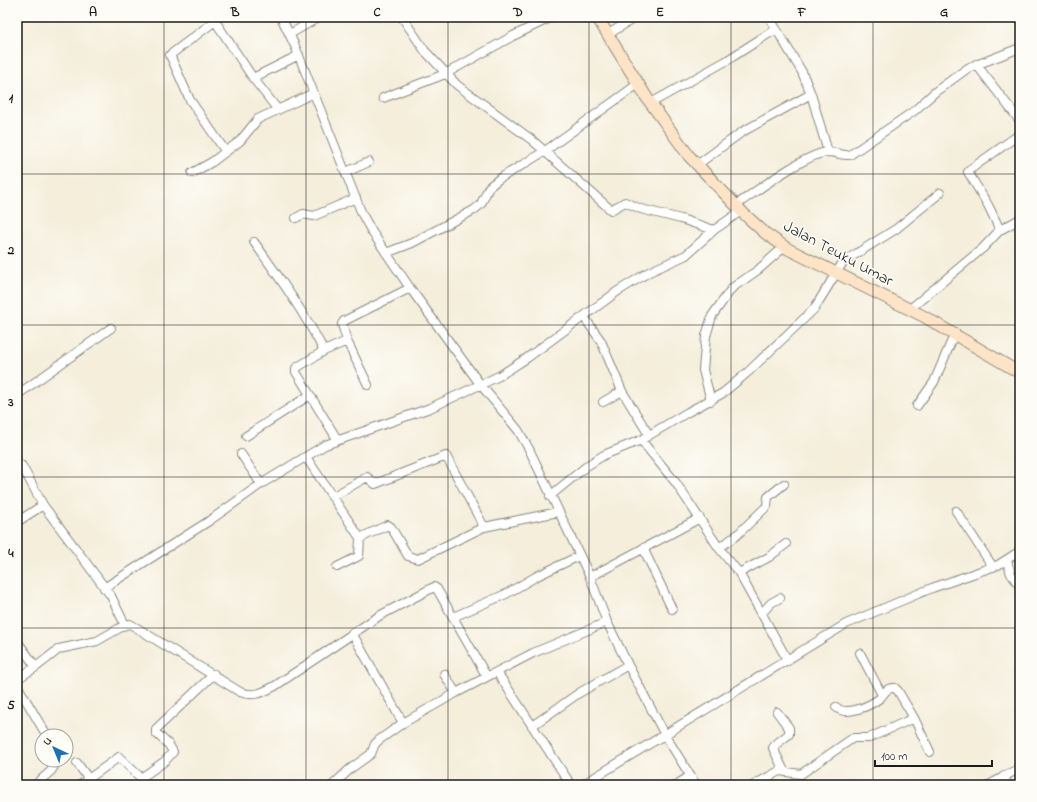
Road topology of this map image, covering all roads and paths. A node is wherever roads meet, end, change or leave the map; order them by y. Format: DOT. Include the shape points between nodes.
graph roads {
  1 [pos="281,17"];
  2 [pos="320,17"];
  3 [pos="402,17"];
  4 [pos="552,17"];
  5 [pos="597,17"];
  6 [pos="636,17"];
  7 [pos="769,17"];
  8 [pos="214,19"];
  9 [pos="776,30"];
  10 [pos="290,34"];
  11 [pos="607,35"];
  12 [pos="1020,48"];
  13 [pos="299,54"];
  14 [pos="976,64"];
  15 [pos="445,74"];
  16 [pos="253,78"];
  17 [pos="638,84"];
  18 [pos="314,93"];
  19 [pos="811,94"];
  20 [pos="383,98"];
  21 [pos="651,103"];
  22 [pos="278,110"];
  23 [pos="1020,121"];
  24 [pos="1020,134"];
  25 [pos="545,151"];
  26 [pos="226,152"];
  27 [pos="828,152"];
  28 [pos="370,162"];
  29 [pos="697,165"];
  30 [pos="346,172"];
  31 [pos="192,173"];
  32 [pos="940,193"];
  33 [pos="356,198"];
  34 [pos="739,208"];
  35 [pos="296,218"];
  36 [pos="1020,219"];
  37 [pos="714,230"];
  38 [pos="1000,230"];
  39 [pos="254,242"];
  40 [pos="784,247"];
  41 [pos="386,253"];
  42 [pos="836,274"];
  43 [pos="410,288"];
  44 [pos="910,310"];
  45 [pos="584,316"];
  46 [pos="111,328"];
  47 [pos="955,333"];
  48 [pos="347,341"];
  49 [pos="324,351"];
  50 [pos="1016,370"];
  51 [pos="480,384"];
  52 [pos="368,385"];
  53 [pos="622,391"];
  54 [pos="310,394"];
  55 [pos="17,395"];
  56 [pos="710,401"];
  57 [pos="603,402"];
  58 [pos="917,406"];
  59 [pos="649,435"];
  60 [pos="246,436"];
  61 [pos="337,439"];
  62 [pos="641,440"];
  63 [pos="241,454"];
  64 [pos="306,456"];
  65 [pos="17,462"];
  66 [pos="261,484"];
  67 [pos="784,484"];
  68 [pos="550,496"];
  69 [pos="332,497"];
  70 [pos="43,505"];
  71 [pos="956,511"];
  72 [pos="558,512"];
  73 [pos="700,518"];
  74 [pos="17,522"];
  75 [pos="484,528"];
  76 [pos="360,538"];
  77 [pos="786,544"];
  78 [pos="643,548"];
  79 [pos="719,548"];
  80 [pos="1020,551"];
  81 [pos="579,556"];
  82 [pos="1007,561"];
  83 [pos="337,567"];
  84 [pos="993,567"];
  85 [pos="739,573"];
  86 [pos="590,577"];
  87 [pos="1020,586"];
  88 [pos="104,588"];
  89 [pos="780,598"];
  90 [pos="672,609"];
  91 [pos="762,614"];
  92 [pos="453,618"];
  93 [pos="607,622"];
  94 [pos="125,625"];
  95 [pos="352,633"];
  96 [pos="17,641"];
  97 [pos="860,653"];
  98 [pos="788,661"];
  99 [pos="628,665"];
  100 [pos="36,667"];
  101 [pos="497,672"];
  102 [pos="214,674"];
  103 [pos="444,674"];
  104 [pos="487,677"];
  105 [pos="17,680"];
  106 [pos="17,685"];
  107 [pos="456,693"];
  108 [pos="882,695"];
  109 [pos="836,707"];
  110 [pos="777,712"];
  111 [pos="914,718"];
  112 [pos="403,723"];
  113 [pos="532,726"];
  114 [pos="42,728"];
  115 [pos="665,735"];
  116 [pos="930,752"];
  117 [pos="77,763"];
  118 [pos="53,768"];
  119 [pos="1020,768"];
  120 [pos="784,771"];
  121 [pos="690,776"];
  122 [pos="1004,776"];
  123 [pos="88,778"];
  124 [pos="143,781"];
  125 [pos="35,785"];
  126 [pos="80,785"];
  127 [pos="333,785"];
  128 [pos="571,785"];
  129 [pos="582,785"];
  130 [pos="676,785"];
  131 [pos="696,785"];
  132 [pos="754,785"];
  133 [pos="989,785"];
  134 [pos="1008,785"];
  1 -- 10 [label="street"];
  2 -- 10 [label="street"];
  3 -- 15 [label="street" via="414,37"];
  4 -- 15 [label="street"];
  5 -- 11 [label="main road, Jalan Teuku Umar"];
  6 -- 11 [label="street"];
  7 -- 9 [label="street"];
  8 -- 16 [label="street"];
  8 -- 26 [label="street" via="170,55 190,100"];
  9 -- 19 [label="street" via="802,72"];
  9 -- 21 [label="street" via="726,62"];
  10 -- 13 [label="street"];
  11 -- 17 [label="main road, Jalan Teuku Umar"];
  12 -- 14 [label="street"];
  13 -- 16 [label="street"];
  13 -- 18 [label="street"];
  14 -- 23 [label="street"];
  14 -- 27 [label="street" via="850,155"];
  15 -- 20 [label="street"];
  15 -- 25 [label="street"];
  16 -- 22 [label="street"];
  17 -- 21 [label="main road, Jalan Teuku Umar"];
  17 -- 25 [label="street"];
  18 -- 22 [label="street"];
  18 -- 30 [label="street"];
  19 -- 27 [label="street"];
  19 -- 29 [label="street" via="742,132"];
  21 -- 29 [label="main road, Jalan Teuku Umar"];
  22 -- 26 [label="street" via="258,119 240,141"];
  24 -- 38 [label="street" via="968,172"];
  25 -- 37 [label="street" via="611,210 625,202"];
  25 -- 41 [label="street" via="489,186 481,204 474,210 412,243"];
  26 -- 31 [label="street"];
  27 -- 34 [label="street" via="796,166"];
  28 -- 30 [label="street"];
  29 -- 34 [label="main road, Jalan Teuku Umar"];
  30 -- 33 [label="street"];
  32 -- 42 [label="street" via="896,229 848,258"];
  33 -- 35 [label="street" via="314,216 303,214"];
  33 -- 41 [label="street" via="372,232"];
  34 -- 37 [label="street"];
  34 -- 40 [label="main road, Jalan Teuku Umar"];
  36 -- 38 [label="street"];
  37 -- 45 [label="street" via="686,255 618,290"];
  38 -- 44 [label="street" via="983,248"];
  39 -- 49 [label="street" via="282,280"];
  40 -- 42 [label="main road, Jalan Teuku Umar"];
  40 -- 56 [label="street" via="732,288 712,316 706,336 703,370"];
  41 -- 43 [label="street"];
  42 -- 44 [label="main road, Jalan Teuku Umar"];
  42 -- 56 [label="street" via="814,309 800,324 748,372"];
  43 -- 48 [label="street" via="344,321 342,324"];
  43 -- 51 [label="street"];
  44 -- 47 [label="main road, Jalan Teuku Umar"];
  45 -- 51 [label="street" via="500,376"];
  45 -- 53 [label="street" via="601,341"];
  46 -- 55 [label="street"];
  47 -- 50 [label="main road, Jalan Teuku Umar"];
  47 -- 58 [label="street" via="934,382"];
  48 -- 49 [label="street"];
  48 -- 52 [label="street"];
  49 -- 54 [label="street" via="303,362 296,369"];
  51 -- 61 [label="street" via="430,408"];
  51 -- 68 [label="street" via="518,430"];
  53 -- 57 [label="street"];
  53 -- 59 [label="street"];
  54 -- 60 [label="street"];
  54 -- 61 [label="street"];
  56 -- 59 [label="street"];
  59 -- 62 [label="street"];
  61 -- 64 [label="street"];
  62 -- 68 [label="street" via="604,455"];
  62 -- 73 [label="street"];
  63 -- 66 [label="street"];
  64 -- 66 [label="street"];
  64 -- 69 [label="street"];
  65 -- 70 [label="street" via="22,466"];
  66 -- 88 [label="street" via="209,521"];
  67 -- 79 [label="street" via="768,497 765,508"];
  68 -- 72 [label="street"];
  69 -- 75 [label="street" via="367,477 374,484 446,456"];
  69 -- 76 [label="street"];
  70 -- 74 [label="street"];
  70 -- 88 [label="street"];
  71 -- 84 [label="street"];
  72 -- 75 [label="street"];
  72 -- 81 [label="street"];
  73 -- 78 [label="street"];
  73 -- 79 [label="street"];
  75 -- 76 [label="street" via="418,559 408,556 391,527"];
  76 -- 83 [label="street" via="359,556"];
  77 -- 85 [label="street" via="769,557"];
  78 -- 86 [label="street"];
  78 -- 90 [label="street"];
  79 -- 85 [label="street"];
  80 -- 82 [label="street"];
  81 -- 86 [label="street"];
  81 -- 92 [label="street"];
  82 -- 84 [label="street"];
  82 -- 87 [label="street" via="1011,574"];
  84 -- 98 [label="street" via="862,616"];
  85 -- 91 [label="street"];
  86 -- 93 [label="street"];
  88 -- 94 [label="street" via="111,596"];
  89 -- 91 [label="street" via="771,603"];
  91 -- 98 [label="street"];
  92 -- 95 [label="street" via="434,587"];
  92 -- 104 [label="street"];
  93 -- 99 [label="street"];
  93 -- 101 [label="street" via="533,653"];
  94 -- 100 [label="street" via="97,641 59,649"];
  94 -- 102 [label="street" via="130,624 138,628 160,644"];
  95 -- 102 [label="street" via="261,694 250,696 240,692"];
  95 -- 112 [label="street"];
  96 -- 100 [label="street"];
  97 -- 108 [label="street"];
  98 -- 115 [label="street"];
  99 -- 113 [label="street" via="579,693"];
  99 -- 115 [label="street"];
  100 -- 105 [label="street"];
  101 -- 104 [label="street"];
  101 -- 113 [label="street"];
  102 -- 124 [label="street" via="156,729 156,733 172,750 172,754"];
  103 -- 107 [label="street"];
  104 -- 107 [label="street"];
  106 -- 114 [label="street"];
  107 -- 112 [label="street"];
  108 -- 109 [label="street" via="851,712 843,712"];
  108 -- 111 [label="street" via="886,690 895,688"];
  110 -- 120 [label="street" via="789,728 789,734 773,748"];
  111 -- 116 [label="street"];
  111 -- 120 [label="street" via="868,738 853,738 801,774"];
  112 -- 127 [label="street" via="376,742 371,754 350,768"];
  113 -- 128 [label="street"];
  115 -- 121 [label="street"];
  115 -- 129 [label="street"];
  117 -- 123 [label="street"];
  118 -- 125 [label="street"];
  119 -- 122 [label="street"];
  120 -- 132 [label="street" via="774,773"];
  121 -- 130 [label="street"];
  121 -- 131 [label="street"];
  122 -- 133 [label="street"];
  122 -- 134 [label="street"];
  123 -- 124 [label="street" via="119,757"];
  123 -- 126 [label="street"];
}
